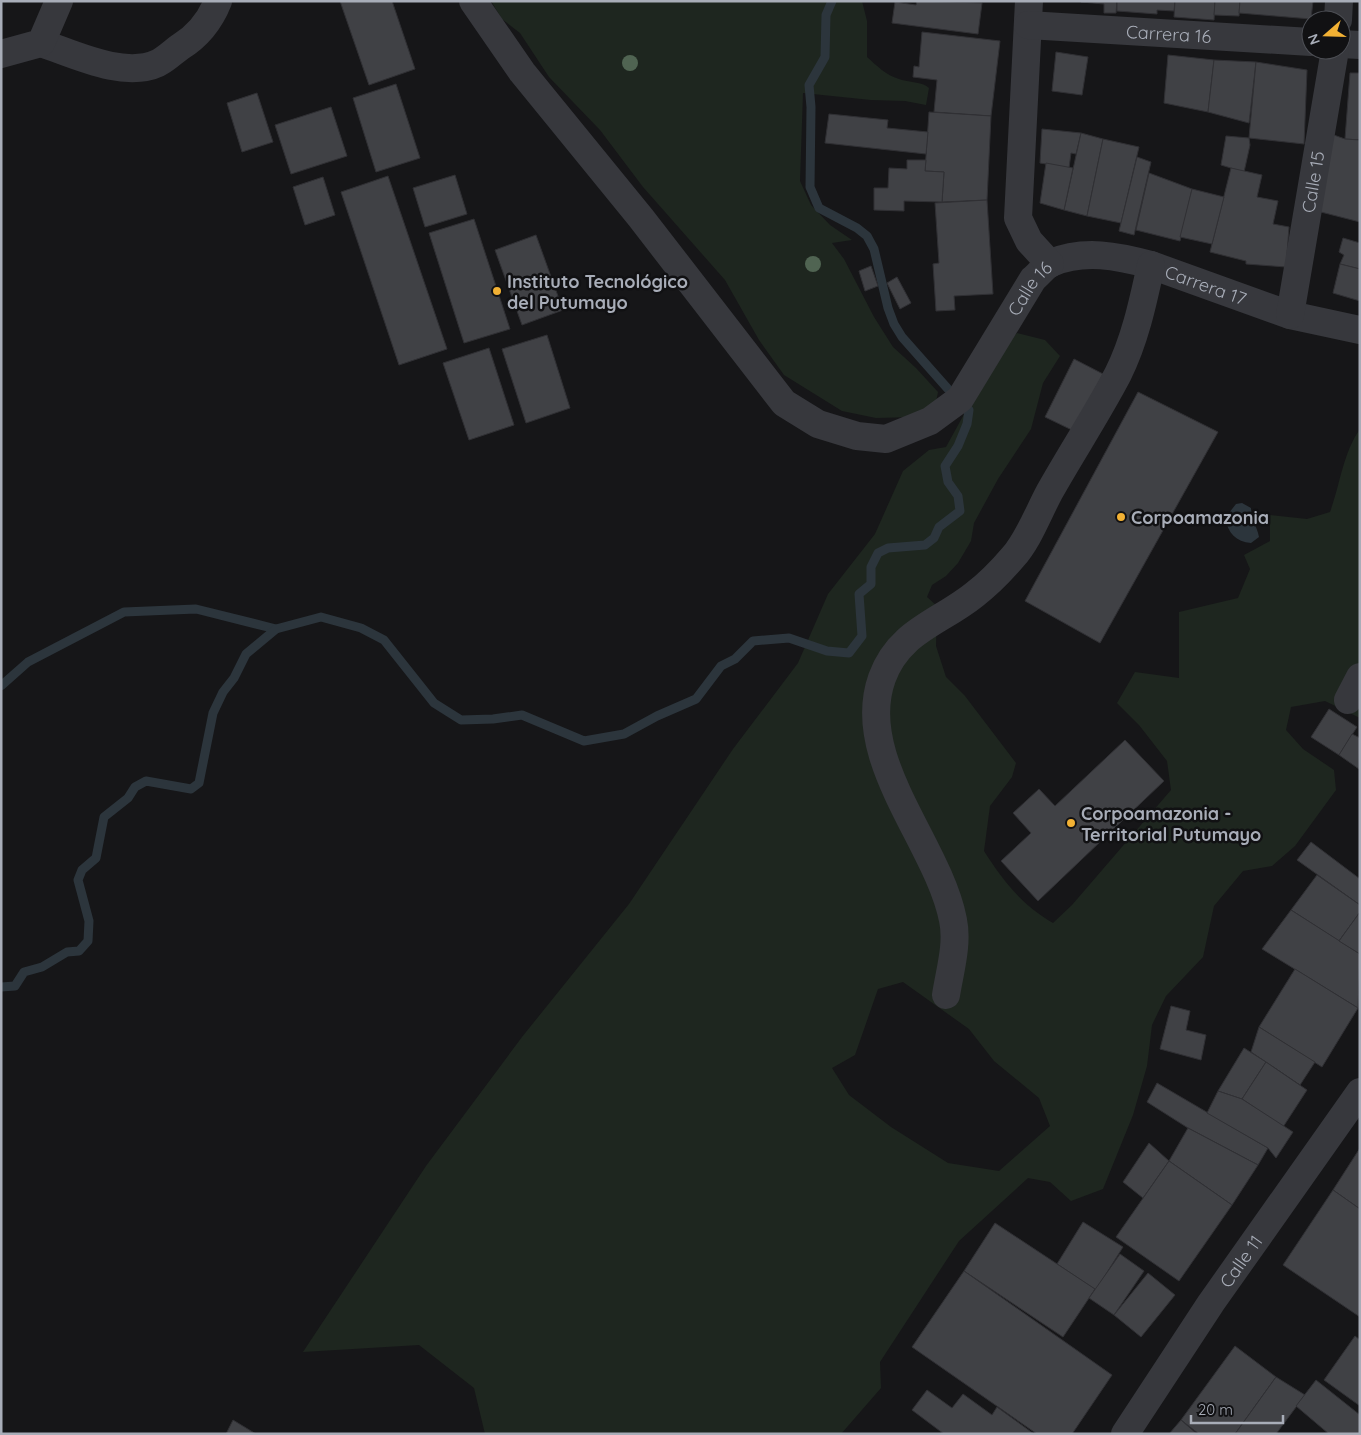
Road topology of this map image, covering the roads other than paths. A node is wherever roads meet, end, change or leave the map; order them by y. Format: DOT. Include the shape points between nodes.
graph roads {
  1 [pos="59,1"];
  2 [pos="218,1"];
  3 [pos="473,1"];
  4 [pos="1028,13"];
  5 [pos="1301,41"];
  6 [pos="40,43"];
  7 [pos="1,54"];
  8 [pos="1332,60"];
  9 [pos="1050,264"];
  10 [pos="1152,265"];
  11 [pos="1290,315"];
  12 [pos="1360,330"];
  13 [pos="946,995"];
  14 [pos="1360,1092"];
  15 [pos="1125,1434"];
  1 -- 6 [label="street"];
  2 -- 6 [label="street" via="212,17 192,39 158,63 138,68 116,67"];
  3 -- 9 [label="street, Calle 16" via="522,72 641,218 784,403 818,424 856,436 886,438 930,421 960,399 1033,279"];
  4 -- 5 [label="street, Carrera 16"];
  4 -- 9 [label="street, Calle 16" via="1018,218 1029,242"];
  6 -- 7 [label="street"];
  8 -- 11 [label="street, Calle 15"];
  9 -- 10 [label="street, Carrera 17" via="1084,254"];
  10 -- 11 [label="street, Carrera 17"];
  10 -- 13 [label="street" via="1140,316 1119,372 1015,556 974,596 898,648 882,677 876,701 878,739 887,767 945,891 953,919 956,937"];
  11 -- 12 [label="street, Carrera 17"];
  14 -- 15 [label="street, Calle 11" via="1211,1303"];
}
